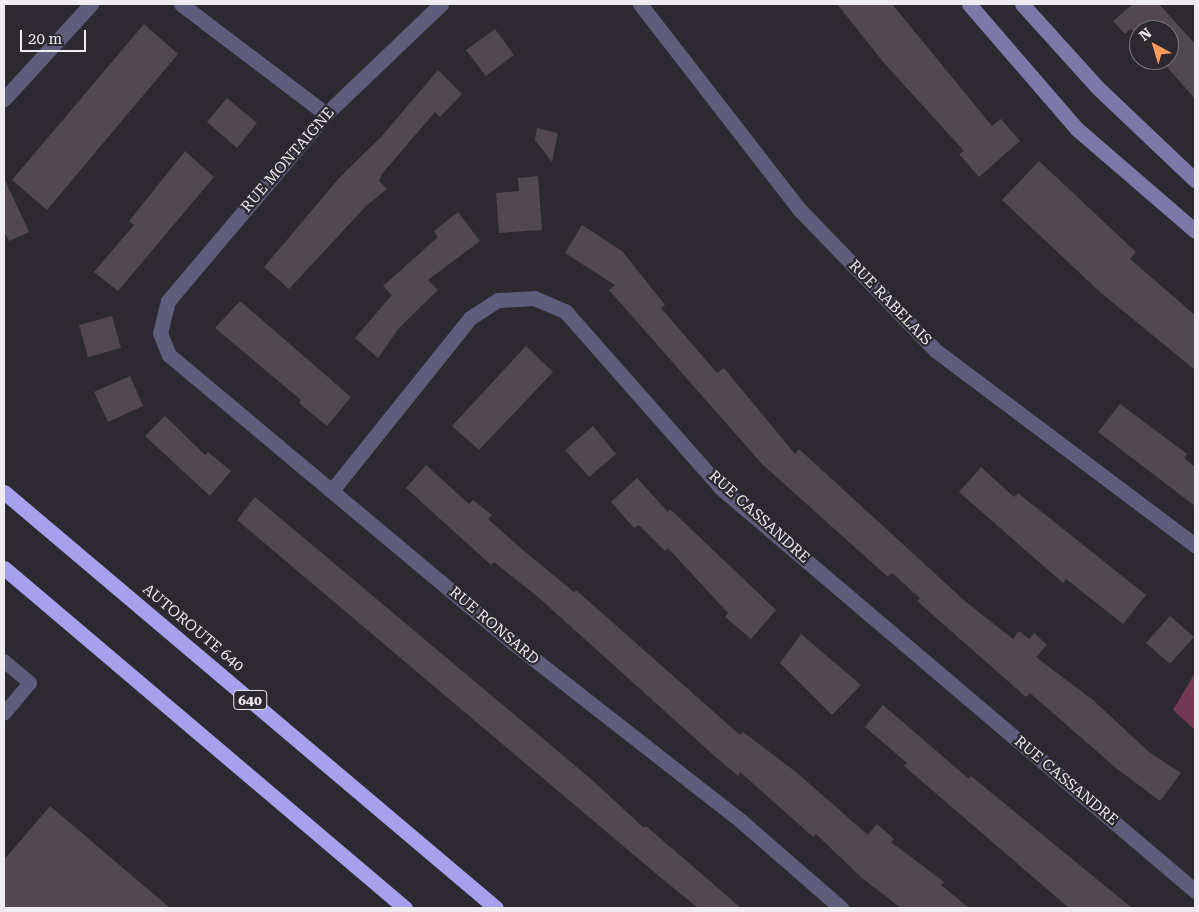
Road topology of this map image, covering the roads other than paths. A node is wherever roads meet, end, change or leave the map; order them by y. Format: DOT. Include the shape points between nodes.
graph roads {
  1 [pos="92,4"];
  2 [pos="181,4"];
  3 [pos="441,4"];
  4 [pos="640,4"];
  5 [pos="969,4"];
  6 [pos="1022,4"];
  7 [pos="4,99"];
  8 [pos="326,114"];
  9 [pos="1195,180"];
  10 [pos="1195,231"];
  11 [pos="160,333"];
  12 [pos="333,489"];
  13 [pos="4,492"];
  14 [pos="1195,545"];
  15 [pos="4,568"];
  16 [pos="4,661"];
  17 [pos="4,714"];
  18 [pos="1195,892"];
  19 [pos="405,908"];
  20 [pos="496,908"];
  21 [pos="841,908"];
  1 -- 7 [label="street"];
  2 -- 8 [label="street"];
  3 -- 8 [label="street, RUE MONTAIGNE"];
  4 -- 14 [label="street, RUE RABELAIS" via="800,210 935,350"];
  5 -- 10 [label="street" via="1076,129"];
  6 -- 9 [label="street" via="1098,88"];
  8 -- 11 [label="street, RUE MONTAIGNE" via="168,301"];
  11 -- 12 [label="street, RUE RONSARD" via="169,355"];
  12 -- 18 [label="street, RUE CASSANDRE" via="470,318 498,300 534,298 565,311 722,489"];
  12 -- 21 [label="street, RUE RONSARD" via="512,642 741,821"];
  13 -- 20 [label="highway, AUTOROUTE 640 / 640"];
  15 -- 19 [label="highway"];
  16 -- 17 [label="lane" via="30,683"];
}
